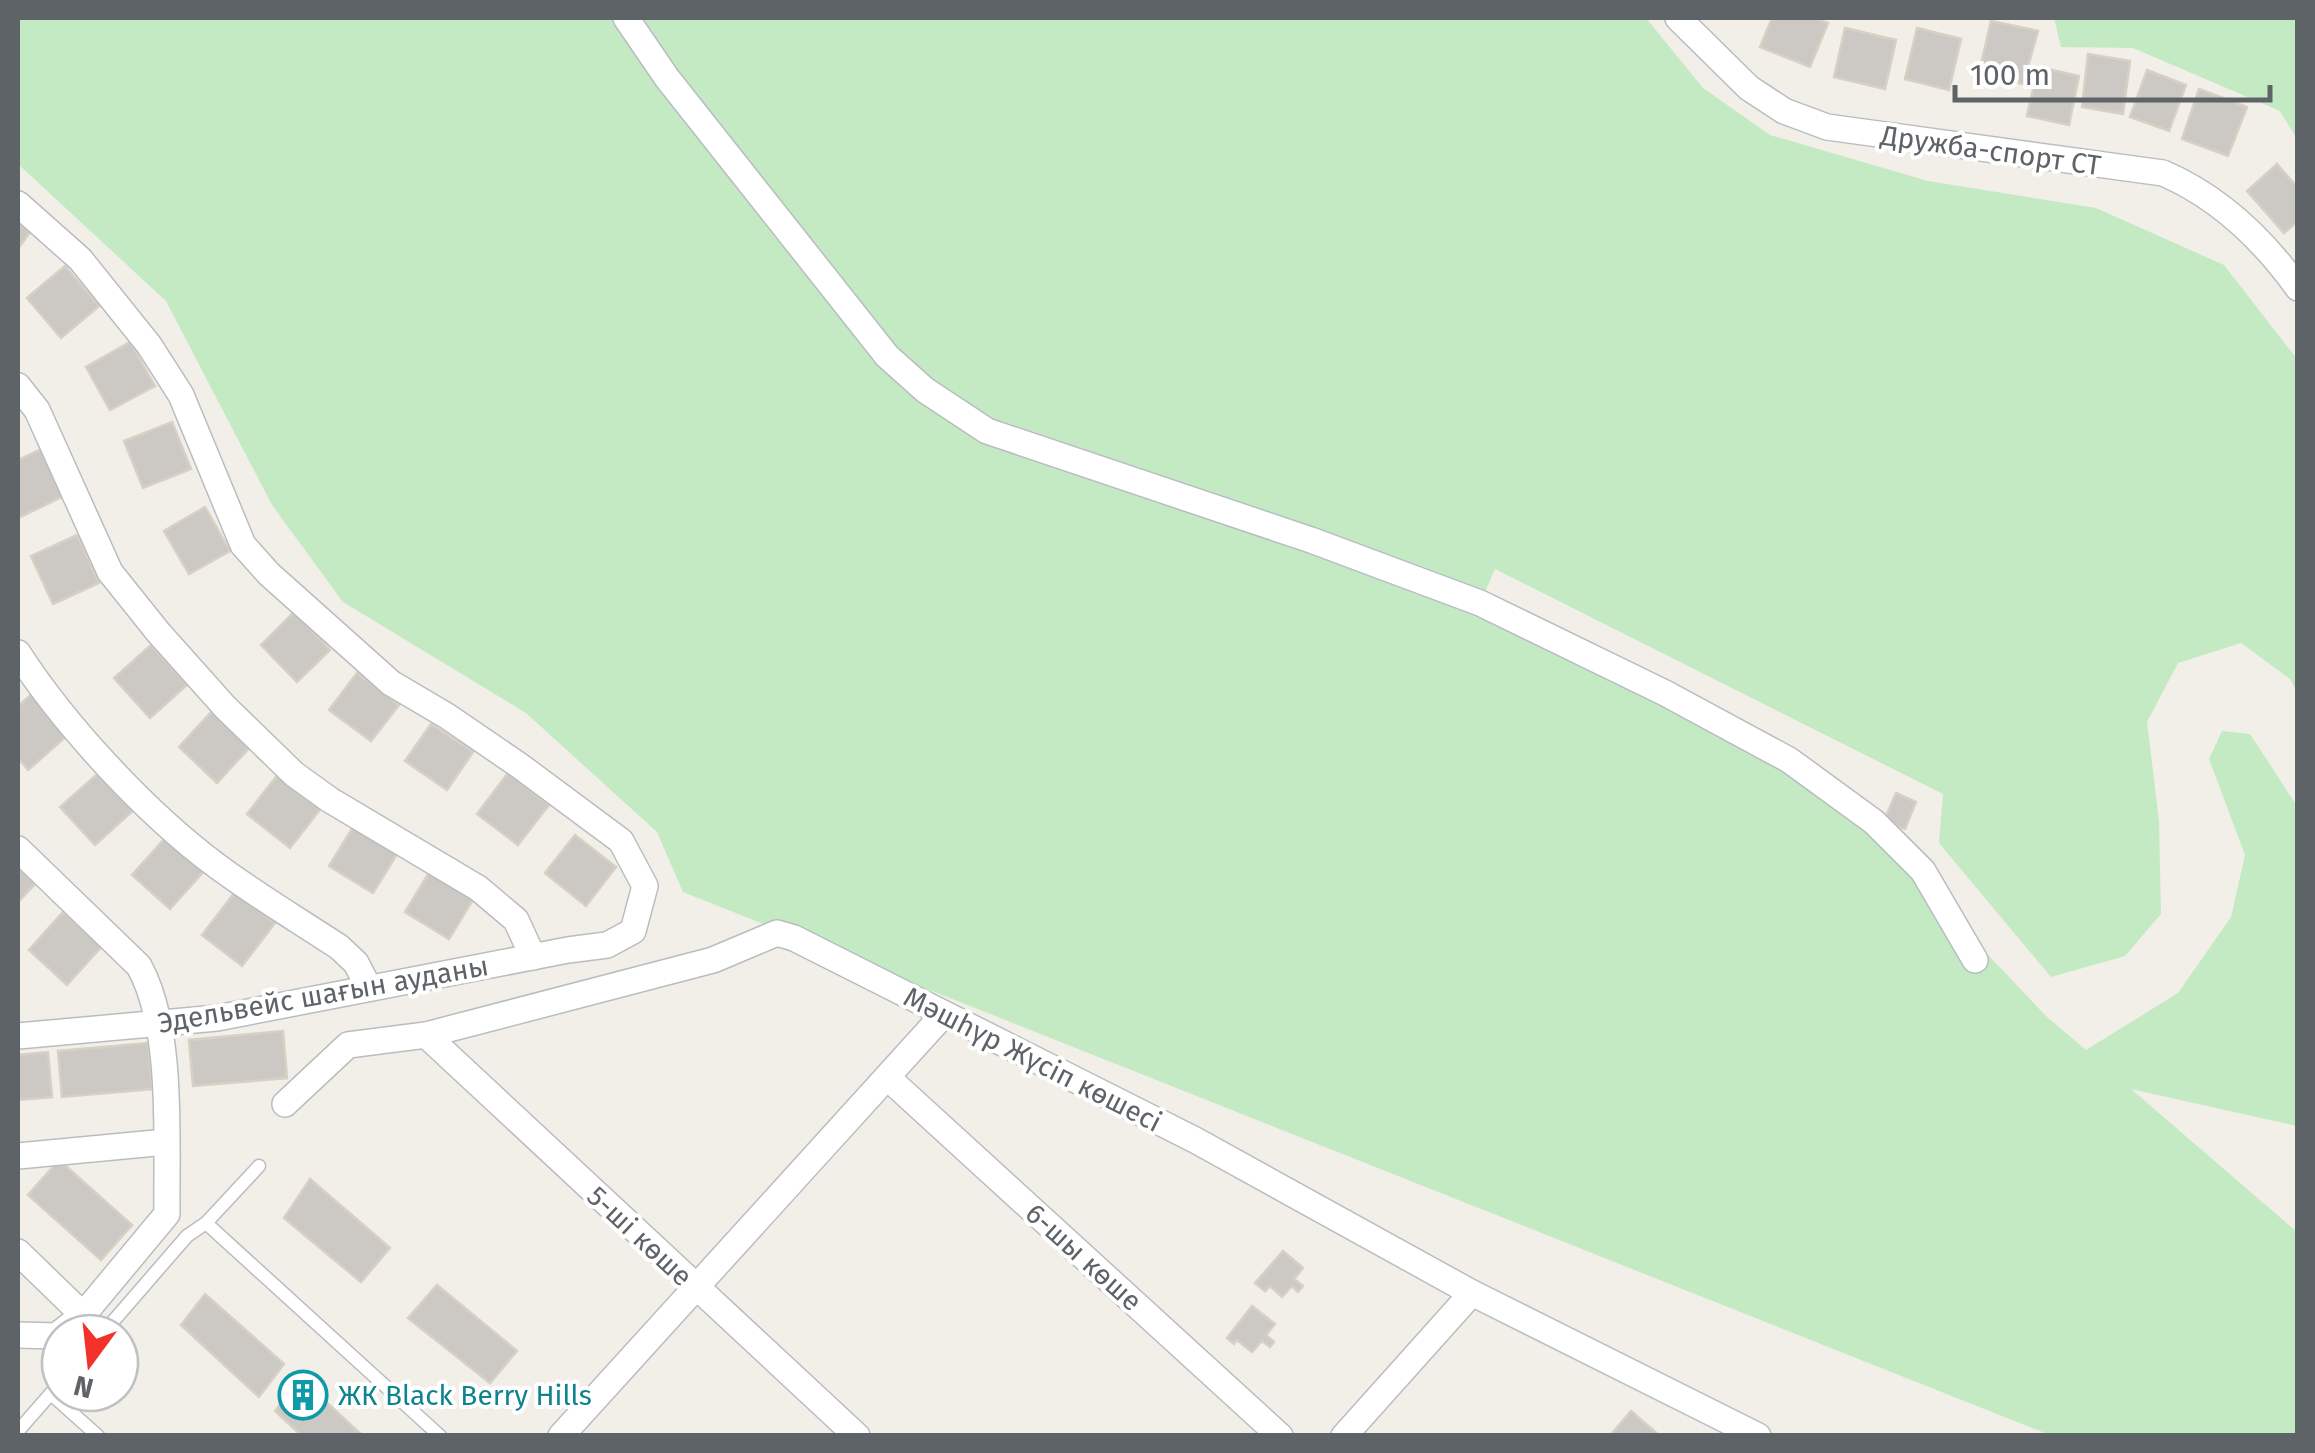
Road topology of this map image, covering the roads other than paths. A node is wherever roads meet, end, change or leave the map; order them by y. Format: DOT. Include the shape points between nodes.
graph roads {
  1 [pos="626,18"];
  2 [pos="1678,18"];
  3 [pos="18,204"];
  4 [pos="2298,288"];
  5 [pos="18,386"];
  6 [pos="18,653"];
  7 [pos="18,849"];
  8 [pos="533,957"];
  9 [pos="1976,960"];
  10 [pos="369,988"];
  11 [pos="944,1014"];
  12 [pos="161,1024"];
  13 [pos="426,1035"];
  14 [pos="18,1036"];
  15 [pos="888,1078"];
  16 [pos="285,1104"];
  17 [pos="166,1142"];
  18 [pos="18,1156"];
  19 [pos="259,1166"];
  20 [pos="206,1223"];
  21 [pos="18,1252"];
  22 [pos="695,1288"];
  23 [pos="1472,1293"];
  24 [pos="81,1313"];
  25 [pos="85,1313"];
  26 [pos="121,1313"];
  27 [pos="40,1406"];
  28 [pos="77,1413"];
  29 [pos="18,1431"];
  30 [pos="98,1436"];
  31 [pos="440,1436"];
  32 [pos="561,1436"];
  33 [pos="857,1436"];
  34 [pos="1280,1436"];
  35 [pos="1344,1436"];
  36 [pos="1758,1436"];
  1 -- 9 [label="street" via="874,340 925,390 988,431 1480,603 1773,752 1874,822 1924,871"];
  2 -- 4 [label="street, Дружба-спорт СТ" via="1748,88 1827,127 2163,172 2240,220"];
  3 -- 8 [label="street, Эдельвейс шағын ауданы" via="80,259 150,345 180,396 244,545 269,574 391,683 621,841 645,886 633,930 606,945"];
  5 -- 8 [label="street" via="37,410 110,572 202,682 294,774 478,888 516,920"];
  6 -- 10 [label="street" via="152,811 216,866 339,947"];
  7 -- 12 [label="street" via="139,966"];
  8 -- 10 [label="street, Эдельвейс шағын ауданы"];
  10 -- 12 [label="street, Эдельвейс шағын ауданы"];
  11 -- 13 [label="street, Мәшhүр Жүсіп көшесі" via="777,933 713,960"];
  11 -- 15 [label="street"];
  11 -- 23 [label="street, Мәшhүр Жүсіп көшесі" via="1195,1140"];
  12 -- 14 [label="street, Эдельвейс шағын ауданы"];
  12 -- 17 [label="street"];
  13 -- 16 [label="street, Мәшhүр Жүсіп көшесі" via="348,1045"];
  13 -- 22 [label="street, 5-ші көше"];
  15 -- 22 [label="street"];
  15 -- 34 [label="street, 6-шы көше"];
  17 -- 18 [label="street"];
  17 -- 25 [label="street" via="167,1214"];
  19 -- 20 [label="lane"];
  20 -- 26 [label="lane"];
  20 -- 31 [label="lane"];
  21 -- 24 [label="street"];
  22 -- 32 [label="street"];
  22 -- 33 [label="street, 5-ші көше"];
  23 -- 35 [label="street"];
  23 -- 36 [label="street, Мәшhүр Жүсіп көшесі"];
  27 -- 29 [label="lane"];
  28 -- 30 [label="lane"];
}
